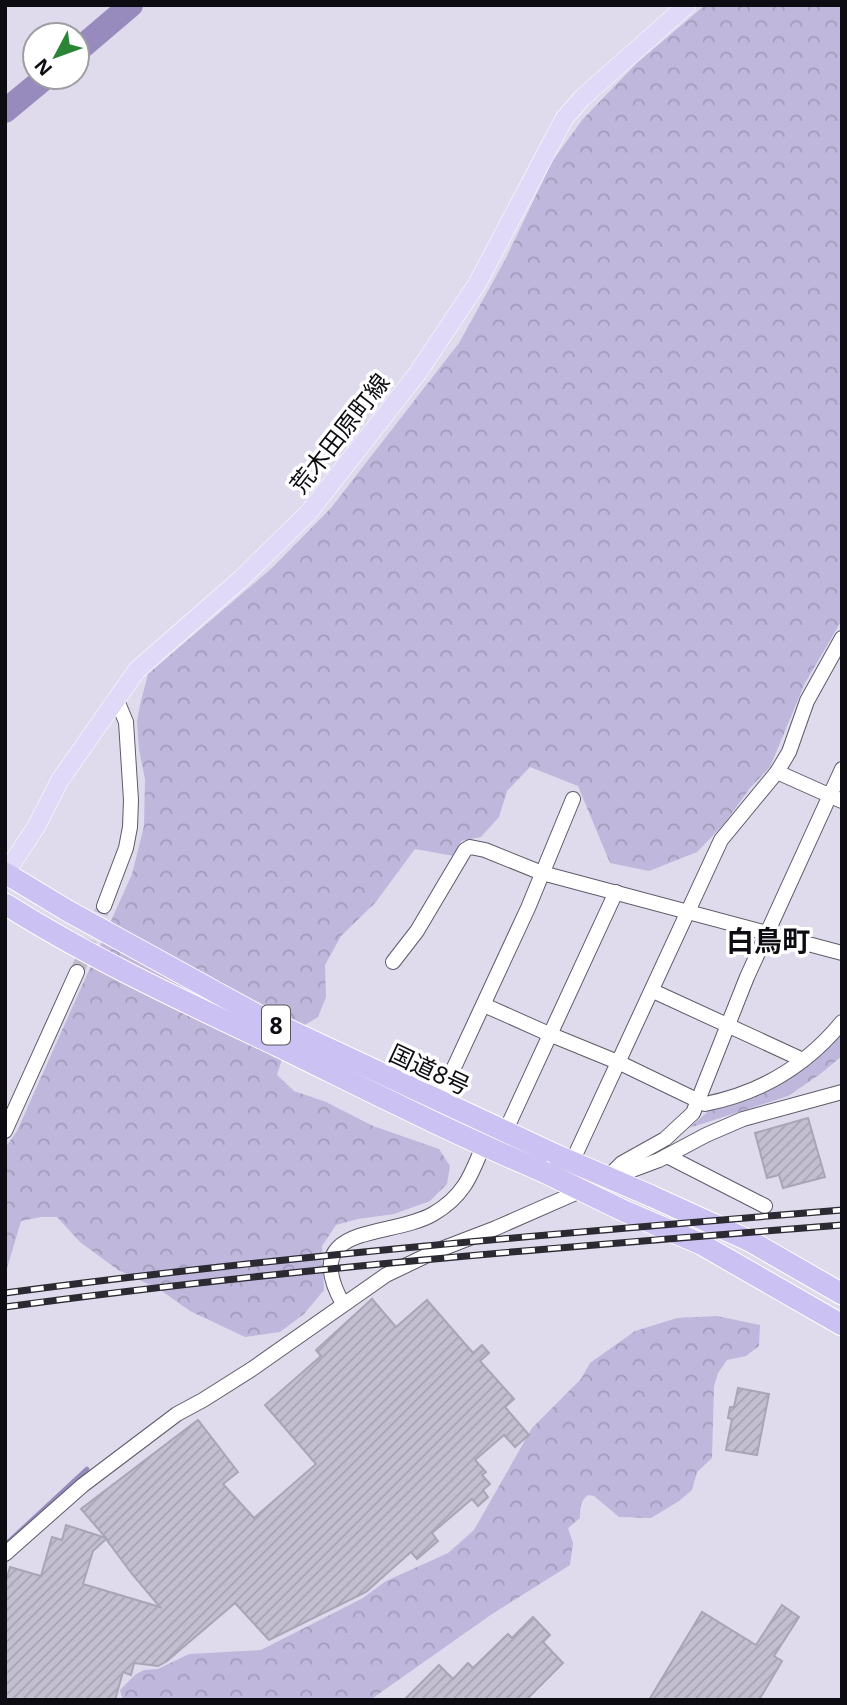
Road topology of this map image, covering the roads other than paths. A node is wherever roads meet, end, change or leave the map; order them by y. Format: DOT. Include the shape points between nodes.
graph roads {
  1 [pos="687,5"];
  2 [pos="842,638"];
  3 [pos="116,698"];
  4 [pos="842,769"];
  5 [pos="777,772"];
  6 [pos="836,798"];
  7 [pos="573,799"];
  8 [pos="5,873"];
  9 [pos="542,873"];
  10 [pos="616,892"];
  11 [pos="5,904"];
  12 [pos="104,906"];
  13 [pos="688,912"];
  14 [pos="767,933"];
  15 [pos="842,953"];
  16 [pos="393,962"];
  17 [pos="77,972"];
  18 [pos="653,991"];
  19 [pos="484,1005"];
  20 [pos="842,1022"];
  21 [pos="728,1025"];
  22 [pos="549,1034"];
  23 [pos="803,1060"];
  24 [pos="620,1063"];
  25 [pos="842,1092"];
  26 [pos="438,1101"];
  27 [pos="697,1101"];
  28 [pos="5,1131"];
  29 [pos="505,1132"];
  30 [pos="483,1146"];
  31 [pos="667,1156"];
  32 [pos="565,1159"];
  33 [pos="605,1180"];
  34 [pos="765,1206"];
  35 [pos="842,1294"];
  36 [pos="343,1304"];
  37 [pos="842,1325"];
  38 [pos="5,1554"];
  1 -- 3 [label="main road, 荒木田原町線" via="582,97 564,119 477,284 417,374 309,512 137,670"];
  2 -- 5 [label="street" via="807,701"];
  3 -- 8 [label="main road, 荒木田原町線"];
  3 -- 12 [label="street" via="126,722 130,827"];
  4 -- 6 [label="street"];
  5 -- 6 [label="street"];
  5 -- 13 [label="street" via="721,840"];
  6 -- 14 [label="street"];
  7 -- 9 [label="street"];
  8 -- 26 [label="highway, 国道8号 / 8" via="261,1017"];
  9 -- 10 [label="street"];
  9 -- 16 [label="street" via="485,850 465,849"];
  9 -- 19 [label="street"];
  10 -- 13 [label="street"];
  10 -- 22 [label="street"];
  11 -- 30 [label="highway, 国道8号 / 8" via="192,1006"];
  13 -- 14 [label="street"];
  13 -- 18 [label="street"];
  14 -- 15 [label="street"];
  14 -- 21 [label="street"];
  17 -- 28 [label="street"];
  18 -- 21 [label="street"];
  18 -- 24 [label="street"];
  19 -- 22 [label="street"];
  19 -- 26 [label="street"];
  20 -- 23 [label="street"];
  21 -- 23 [label="street"];
  21 -- 27 [label="street"];
  22 -- 24 [label="street"];
  22 -- 29 [label="street"];
  23 -- 27 [label="street" via="745,1094 705,1104"];
  24 -- 27 [label="street"];
  24 -- 32 [label="street"];
  25 -- 31 [label="street" via="743,1119"];
  26 -- 29 [label="highway, 国道8号 / 8"];
  27 -- 33 [label="street" via="685,1122 622,1163"];
  29 -- 32 [label="highway, 国道8号 / 8"];
  30 -- 36 [label="street" via="470,1180 441,1209 419,1221 339,1246 330,1271"];
  30 -- 37 [label="highway, 国道8号 / 8, bridge" via="701,1244"];
  31 -- 33 [label="street"];
  31 -- 34 [label="street"];
  32 -- 35 [label="highway, 国道8号 / 8, bridge" via="750,1241"];
  33 -- 36 [label="street" via="411,1262"];
  36 -- 38 [label="street" via="177,1414 83,1485"];
}
